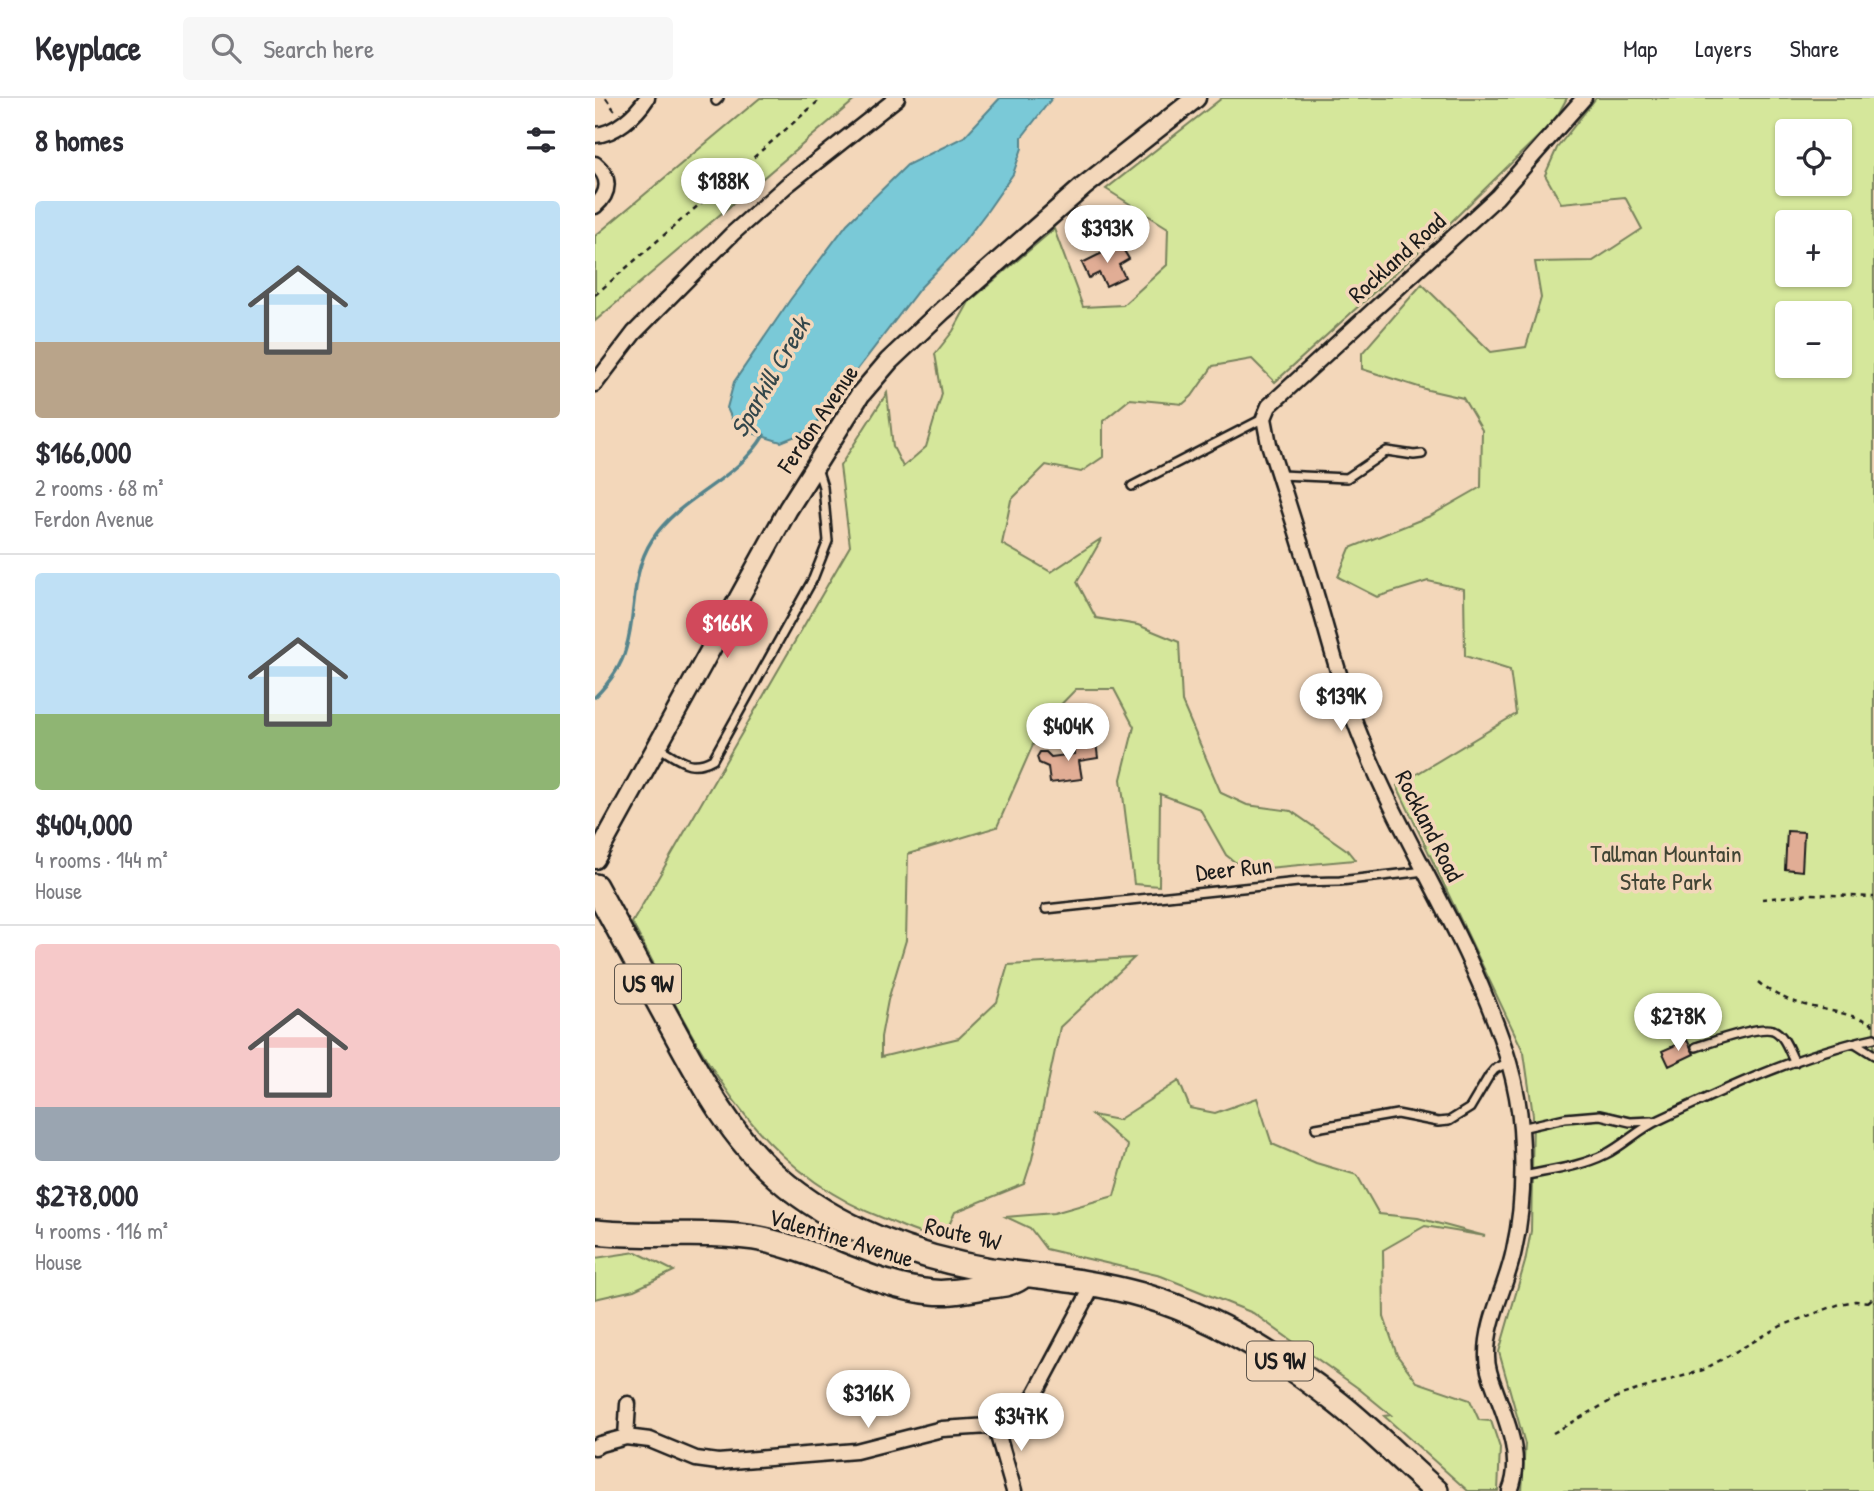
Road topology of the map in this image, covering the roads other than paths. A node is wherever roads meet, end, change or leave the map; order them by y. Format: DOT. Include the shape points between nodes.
graph roads {
  1 [pos="647,98"];
  2 [pos="897,98"];
  3 [pos="1196,98"];
  4 [pos="1584,98"];
  5 [pos="595,135"];
  6 [pos="595,164"];
  7 [pos="595,206"];
  8 [pos="595,384"];
  9 [pos="1264,418"];
  10 [pos="1422,454"];
  11 [pos="815,464"];
  12 [pos="1279,475"];
  13 [pos="1132,486"];
  14 [pos="657,746"];
  15 [pos="595,859"];
  16 [pos="1425,871"];
  17 [pos="595,886"];
  18 [pos="1047,909"];
  19 [pos="1874,1038"];
  20 [pos="1855,1043"];
  21 [pos="1696,1047"];
  22 [pos="1874,1055"];
  23 [pos="1510,1062"];
  24 [pos="1795,1062"];
  25 [pos="1657,1121"];
  26 [pos="1316,1128"];
  27 [pos="1521,1128"];
  28 [pos="1523,1176"];
  29 [pos="595,1232"];
  30 [pos="1024,1273"];
  31 [pos="1094,1284"];
  32 [pos="628,1404"];
  33 [pos="995,1425"];
  34 [pos="626,1437"];
  35 [pos="595,1447"];
  36 [pos="1014,1491"];
  37 [pos="1436,1491"];
  38 [pos="1510,1491"];
  1 -- 5 [label="street" via="610,132"];
  2 -- 8 [label="street" via="716,250 634,333"];
  3 -- 11 [label="street, Ferdon Avenue" via="1083,187 905,345 860,395"];
  4 -- 9 [label="street, Rockland Road" via="1496,197 1269,406"];
  6 -- 7 [label="street" via="608,185"];
  9 -- 12 [label="street, Rockland Road"];
  9 -- 13 [label="lane"];
  10 -- 12 [label="lane" via="1387,451 1347,478"];
  11 -- 14 [label="street, Ferdon Avenue"];
  11 -- 14 [label="lane" via="822,479 828,541 813,579 713,759 700,766 689,765"];
  12 -- 16 [label="street, Rockland Road" via="1361,739"];
  14 -- 15 [label="street, Ferdon Avenue"];
  16 -- 18 [label="lane, Deer Run"];
  16 -- 23 [label="street, Rockland Road" via="1466,948"];
  17 -- 30 [label="main road, Route 9W / US 9W" via="727,1121 786,1185 858,1228 912,1250 952,1262"];
  19 -- 20 [label="lane"];
  20 -- 22 [label="lane"];
  20 -- 24 [label="lane"];
  21 -- 24 [label="lane" via="1772,1030 1783,1039"];
  23 -- 26 [label="lane" via="1495,1069 1470,1108 1449,1121 1397,1114"];
  23 -- 27 [label="street, Rockland Road"];
  24 -- 25 [label="lane"];
  25 -- 27 [label="lane" via="1630,1122 1599,1115"];
  25 -- 28 [label="lane" via="1588,1162"];
  27 -- 28 [label="street, Rockland Road"];
  28 -- 38 [label="street, Rockland Road" via="1514,1251 1486,1360 1510,1429 1514,1483"];
  29 -- 30 [label="main road, Valentine Avenue" via="764,1240 930,1292 1011,1283"];
  30 -- 31 [label="main road, Route 9W / US 9W"];
  31 -- 33 [label="street" via="1024,1415"];
  31 -- 37 [label="main road, Route 9W / US 9W" via="1166,1303 1268,1354 1340,1404"];
  32 -- 34 [label="street"];
  33 -- 34 [label="street" via="942,1429 856,1451 718,1462"];
  33 -- 36 [label="street"];
  34 -- 35 [label="street"];
}
